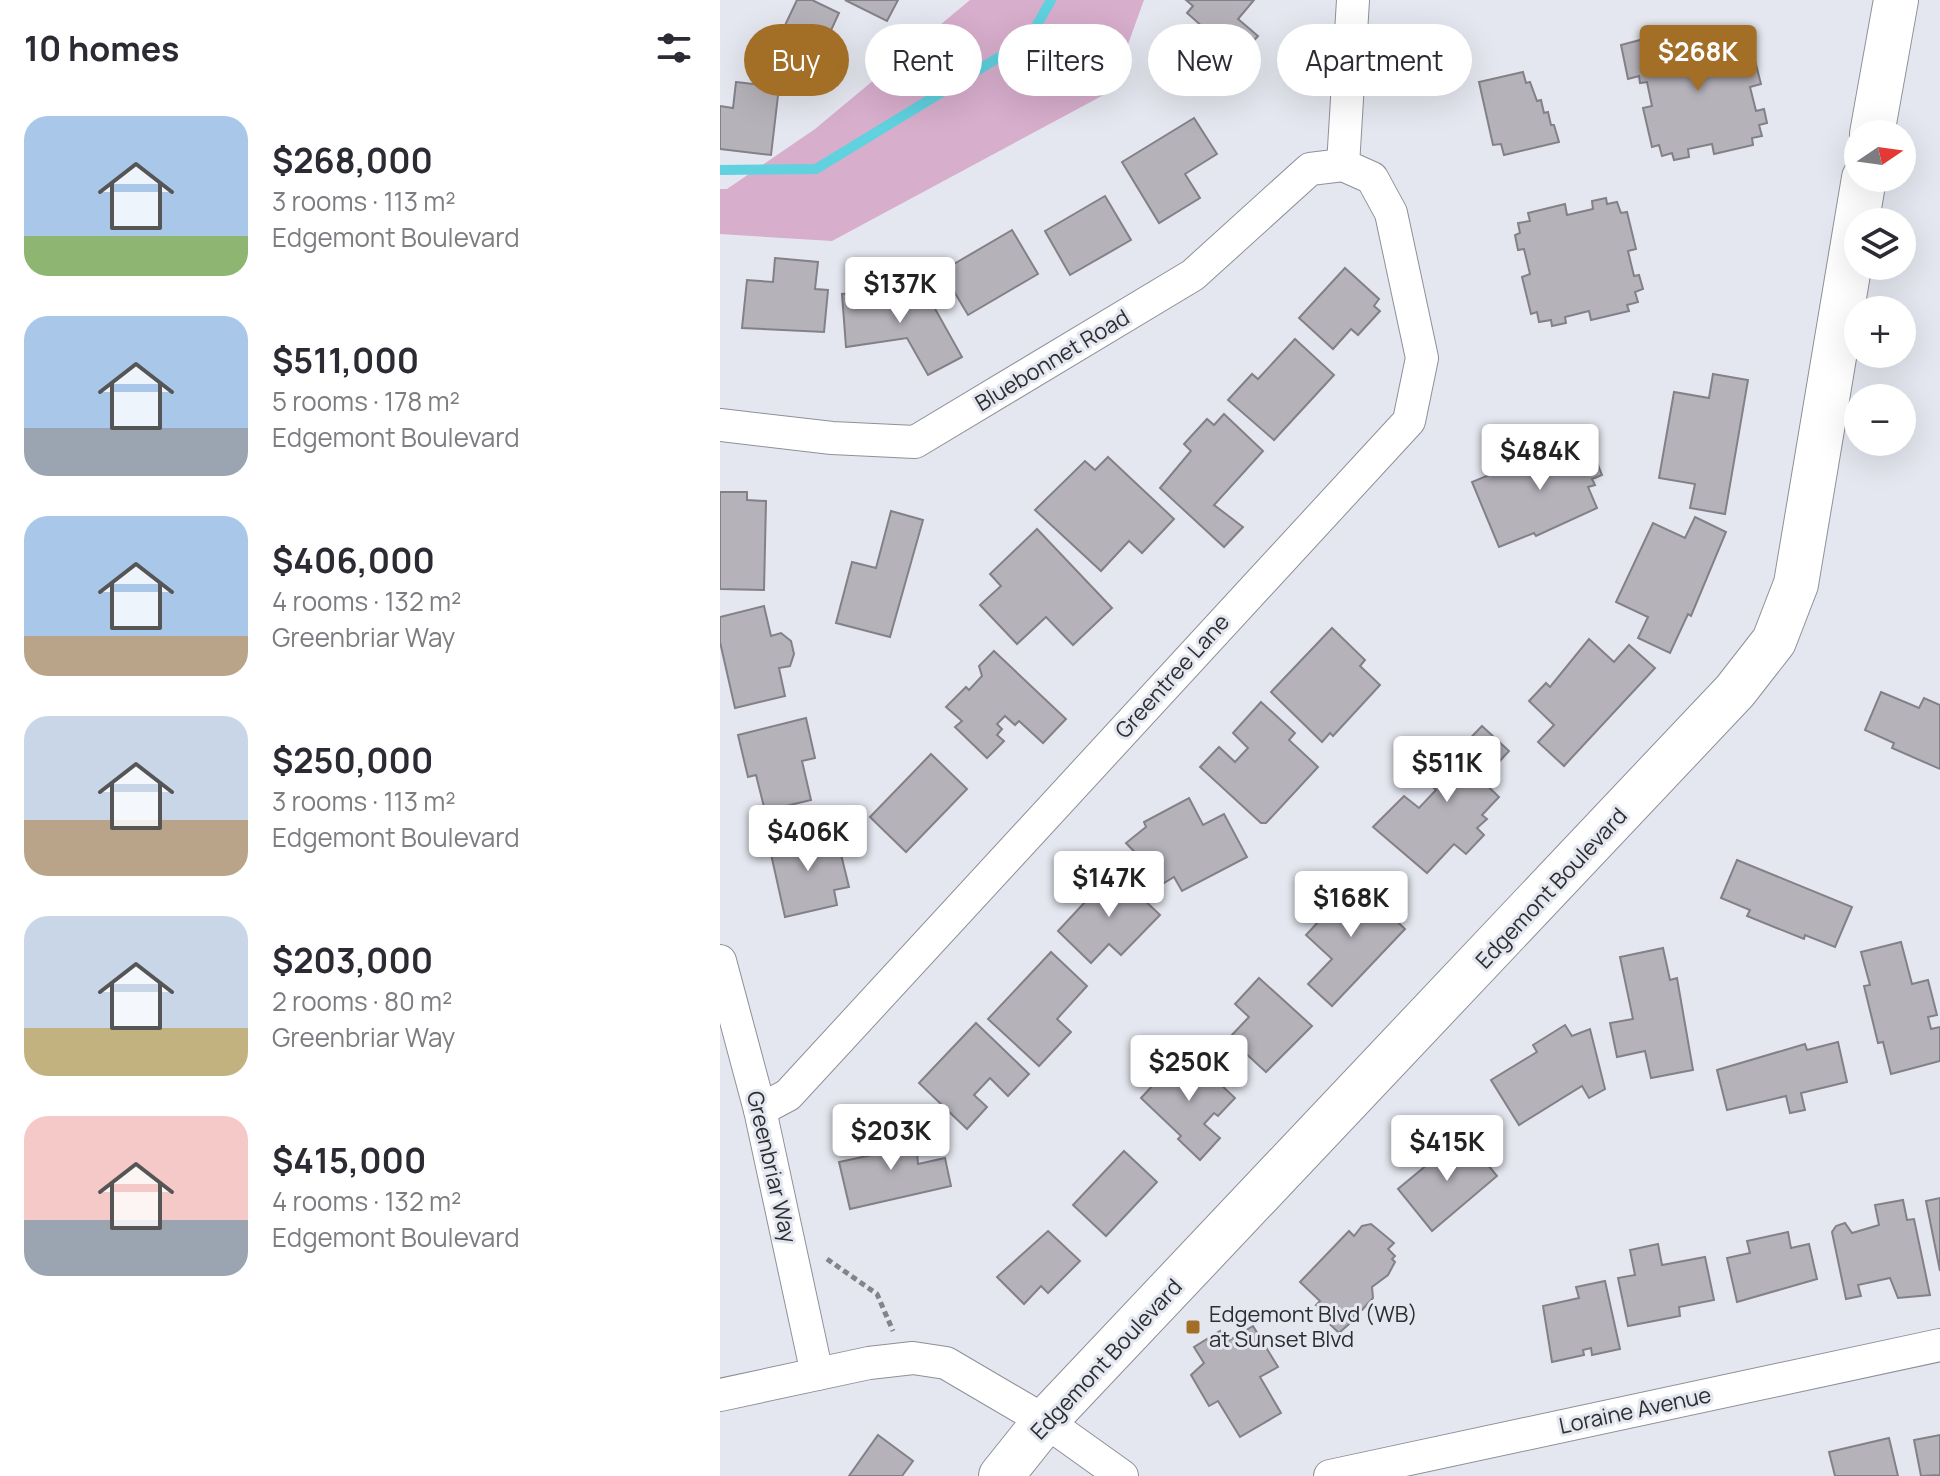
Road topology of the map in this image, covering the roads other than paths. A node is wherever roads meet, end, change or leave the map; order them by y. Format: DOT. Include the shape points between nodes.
graph roads {
  1 [pos="1353,0"];
  2 [pos="1896,0"];
  3 [pos="1875,120"];
  4 [pos="1343,165"];
  5 [pos="1862,192"];
  6 [pos="720,425"];
  7 [pos="720,961"];
  8 [pos="760,1110"];
  9 [pos="1940,1345"];
  10 [pos="817,1374"];
  11 [pos="720,1395"];
  12 [pos="1045,1421"];
  13 [pos="1001,1476"];
  14 [pos="1122,1476"];
  15 [pos="1330,1476"];
  1 -- 4 [label="street"];
  2 -- 3 [label="street"];
  4 -- 6 [label="street, Bluebonnet Road" via="1310,169 1193,275 915,442"];
  4 -- 8 [label="street, Greentree Lane" via="1372,178 1391,213 1422,358 1409,421 788,1095"];
  5 -- 12 [label="street, Edgemont Boulevard" via="1796,584 1774,641 1735,691 1594,843"];
  7 -- 8 [label="street, Greenbriar Way"];
  8 -- 10 [label="street, Greenbriar Way"];
  9 -- 15 [label="street, Loraine Avenue"];
  10 -- 11 [label="street"];
  10 -- 12 [label="street" via="913,1358 946,1363"];
  12 -- 13 [label="street, Edgemont Boulevard"];
  12 -- 14 [label="street"];
}
